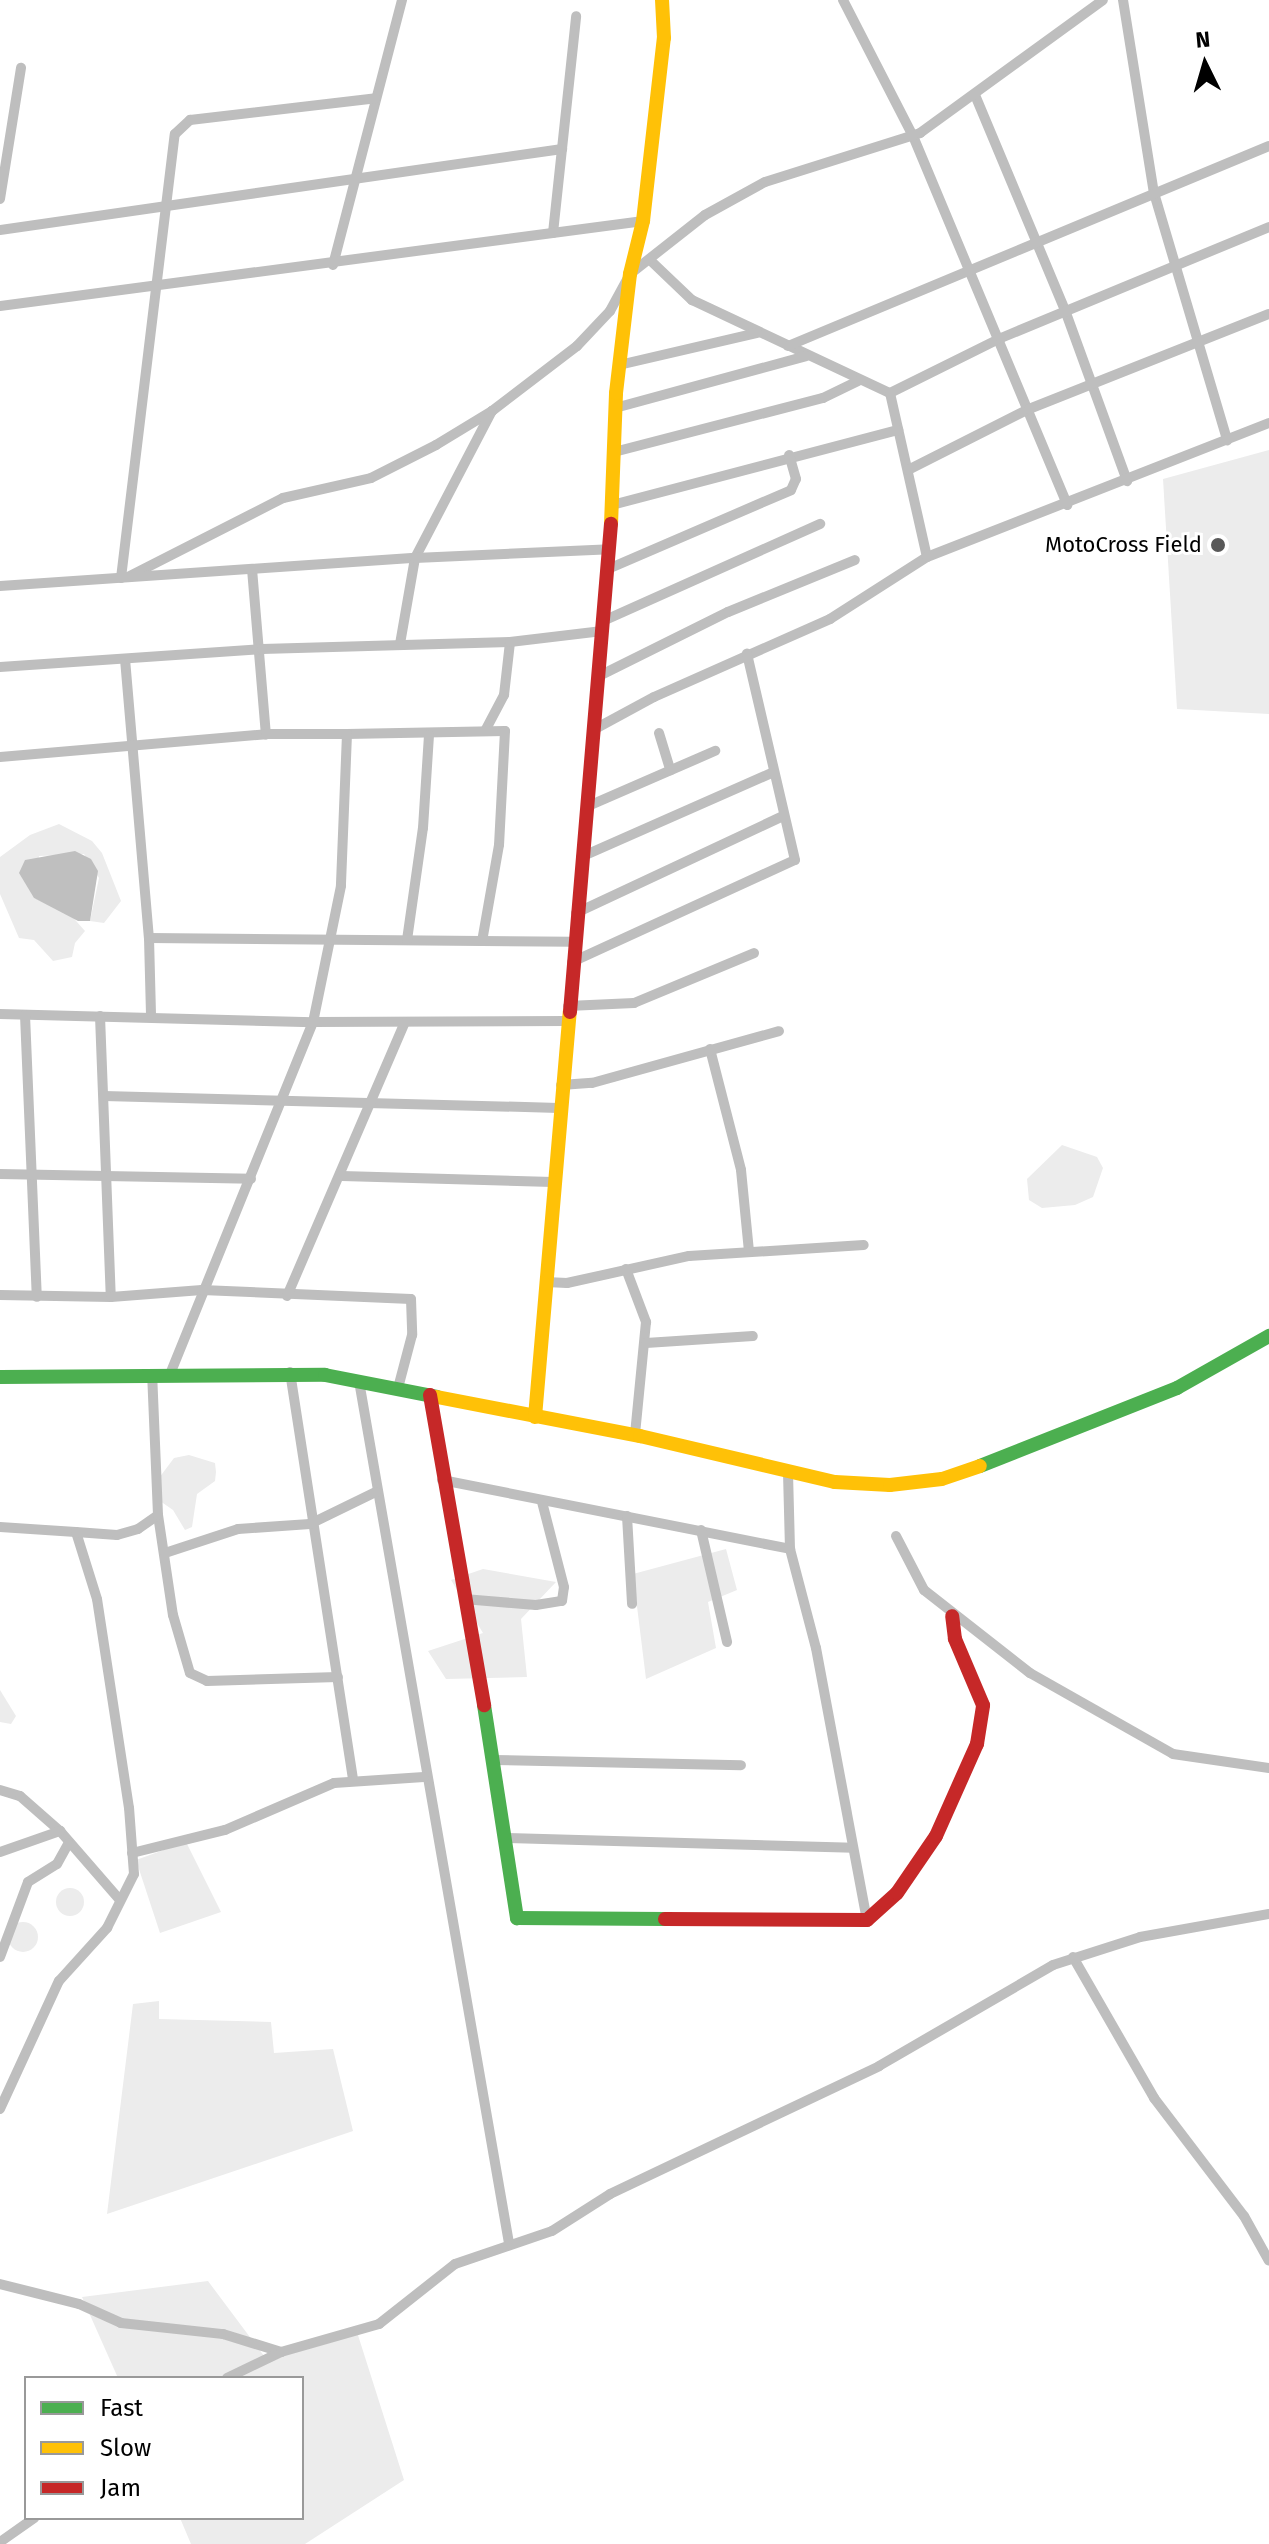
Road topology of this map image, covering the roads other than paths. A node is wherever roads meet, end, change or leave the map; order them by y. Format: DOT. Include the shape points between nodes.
graph roads {
  1 [pos="402,0"];
  2 [pos="662,0"];
  3 [pos="843,0"];
  4 [pos="1103,0"];
  5 [pos="1123,0"];
  6 [pos="576,16"];
  7 [pos="21,68"];
  8 [pos="975,95"];
  9 [pos="376,98"];
  10 [pos="913,136"];
  11 [pos="1269,146"];
  12 [pos="562,149"];
  13 [pos="354,182"];
  14 [pos="1154,193"];
  15 [pos="0,199"];
  16 [pos="166,207"];
  17 [pos="643,221"];
  18 [pos="1269,227"];
  19 [pos="0,230"];
  20 [pos="553,233"];
  21 [pos="1036,244"];
  22 [pos="651,261"];
  23 [pos="333,265"];
  24 [pos="1179,266"];
  25 [pos="972,270"];
  26 [pos="630,274"];
  27 [pos="158,288"];
  28 [pos="0,306"];
  29 [pos="1066,313"];
  30 [pos="1269,314"];
  31 [pos="759,333"];
  32 [pos="1001,338"];
  33 [pos="1197,342"];
  34 [pos="788,346"];
  35 [pos="806,356"];
  36 [pos="619,365"];
  37 [pos="858,381"];
  38 [pos="1091,385"];
  39 [pos="890,393"];
  40 [pos="615,408"];
  41 [pos="1029,409"];
  42 [pos="492,411"];
  43 [pos="1269,423"];
  44 [pos="898,430"];
  45 [pos="1227,440"];
  46 [pos="614,452"];
  47 [pos="789,455"];
  48 [pos="908,470"];
  49 [pos="1127,481"];
  50 [pos="612,505"];
  51 [pos="1067,505"];
  52 [pos="820,524"];
  53 [pos="610,549"];
  54 [pos="927,557"];
  55 [pos="415,558"];
  56 [pos="855,560"];
  57 [pos="252,569"];
  58 [pos="608,569"];
  59 [pos="124,578"];
  60 [pos="0,586"];
  61 [pos="602,626"];
  62 [pos="510,642"];
  63 [pos="400,644"];
  64 [pos="262,649"];
  65 [pos="747,654"];
  66 [pos="125,659"];
  67 [pos="0,667"];
  68 [pos="597,677"];
  69 [pos="593,730"];
  70 [pos="485,731"];
  71 [pos="659,733"];
  72 [pos="266,734"];
  73 [pos="347,734"];
  74 [pos="429,735"];
  75 [pos="133,749"];
  76 [pos="715,751"];
  77 [pos="0,757"];
  78 [pos="670,770"];
  79 [pos="774,772"];
  80 [pos="586,807"];
  81 [pos="783,816"];
  82 [pos="581,857"];
  83 [pos="576,913"];
  84 [pos="149,938"];
  85 [pos="331,939"];
  86 [pos="407,940"];
  87 [pos="482,941"];
  88 [pos="573,942"];
  89 [pos="754,953"];
  90 [pos="572,962"];
  91 [pos="567,1013"];
  92 [pos="0,1014"];
  93 [pos="25,1015"];
  94 [pos="100,1016"];
  95 [pos="151,1017"];
  96 [pos="313,1022"];
  97 [pos="405,1022"];
  98 [pos="779,1031"];
  99 [pos="710,1049"];
  100 [pos="561,1085"];
  101 [pos="104,1096"];
  102 [pos="283,1101"];
  103 [pos="371,1103"];
  104 [pos="559,1108"];
  105 [pos="0,1174"];
  106 [pos="33,1174"];
  107 [pos="107,1175"];
  108 [pos="342,1176"];
  109 [pos="251,1179"];
  110 [pos="553,1182"];
  111 [pos="864,1245"];
  112 [pos="749,1252"];
  113 [pos="626,1269"];
  114 [pos="546,1282"];
  115 [pos="202,1290"];
  116 [pos="0,1295"];
  117 [pos="287,1296"];
  118 [pos="37,1297"];
  119 [pos="111,1297"];
  120 [pos="753,1336"];
  121 [pos="1269,1336"];
  122 [pos="646,1343"];
  123 [pos="290,1372"];
  124 [pos="152,1374"];
  125 [pos="170,1374"];
  126 [pos="0,1377"];
  127 [pos="359,1381"];
  128 [pos="398,1388"];
  129 [pos="430,1395"];
  130 [pos="535,1417"];
  131 [pos="635,1435"];
  132 [pos="788,1471"];
  133 [pos="442,1480"];
  134 [pos="376,1492"];
  135 [pos="542,1502"];
  136 [pos="158,1515"];
  137 [pos="627,1516"];
  138 [pos="310,1524"];
  139 [pos="0,1527"];
  140 [pos="701,1530"];
  141 [pos="76,1532"];
  142 [pos="896,1536"];
  143 [pos="790,1549"];
  144 [pos="165,1553"];
  145 [pos="464,1599"];
  146 [pos="632,1604"];
  147 [pos="952,1616"];
  148 [pos="727,1642"];
  149 [pos="338,1677"];
  150 [pos="494,1760"];
  151 [pos="741,1765"];
  152 [pos="1269,1768"];
  153 [pos="424,1777"];
  154 [pos="353,1779"];
  155 [pos="0,1790"];
  156 [pos="60,1831"];
  157 [pos="505,1838"];
  158 [pos="68,1844"];
  159 [pos="853,1848"];
  160 [pos="0,1852"];
  161 [pos="132,1853"];
  162 [pos="120,1900"];
  163 [pos="1269,1914"];
  164 [pos="867,1920"];
  165 [pos="0,1957"];
  166 [pos="1073,1957"];
  167 [pos="0,2109"];
  168 [pos="509,2243"];
  169 [pos="1269,2261"];
  170 [pos="0,2284"];
  171 [pos="281,2352"];
  172 [pos="231,2376"];
  173 [pos="31,2520"];
  174 [pos="0,2542"];
  1 -- 9 [label="street"];
  2 -- 17 [label="street" via="664,38"];
  3 -- 10 [label="street"];
  4 -- 8 [label="street"];
  5 -- 14 [label="street"];
  6 -- 12 [label="street"];
  7 -- 15 [label="street"];
  8 -- 10 [label="street"];
  8 -- 21 [label="street"];
  9 -- 13 [label="street"];
  9 -- 16 [label="street" via="179,125"];
  10 -- 22 [label="street" via="738,194"];
  10 -- 25 [label="street"];
  11 -- 14 [label="street"];
  12 -- 13 [label="street"];
  12 -- 20 [label="street"];
  13 -- 16 [label="street"];
  13 -- 23 [label="street"];
  14 -- 21 [label="street"];
  14 -- 24 [label="street"];
  16 -- 19 [label="street"];
  16 -- 27 [label="street"];
  17 -- 20 [label="street"];
  17 -- 26 [label="street"];
  18 -- 24 [label="street"];
  20 -- 23 [label="street"];
  21 -- 25 [label="street"];
  21 -- 29 [label="street"];
  22 -- 26 [label="street"];
  22 -- 31 [label="street" via="692,300"];
  23 -- 27 [label="street"];
  24 -- 29 [label="street"];
  24 -- 33 [label="street"];
  25 -- 32 [label="street"];
  25 -- 34 [label="street"];
  26 -- 36 [label="street"];
  26 -- 42 [label="street" via="610,311 577,346"];
  27 -- 28 [label="street"];
  27 -- 59 [label="street"];
  29 -- 32 [label="street"];
  29 -- 38 [label="street"];
  30 -- 33 [label="street"];
  31 -- 34 [label="street"];
  31 -- 36 [label="street"];
  32 -- 39 [label="street"];
  32 -- 41 [label="street"];
  33 -- 38 [label="street"];
  33 -- 45 [label="street"];
  34 -- 35 [label="street"];
  35 -- 37 [label="street"];
  35 -- 40 [label="street"];
  36 -- 40 [label="street"];
  37 -- 39 [label="street"];
  37 -- 46 [label="street" via="823,398"];
  38 -- 41 [label="street"];
  38 -- 49 [label="street"];
  39 -- 44 [label="street"];
  40 -- 46 [label="street"];
  41 -- 48 [label="street"];
  41 -- 51 [label="street"];
  42 -- 55 [label="street"];
  42 -- 59 [label="street" via="371,478 283,498"];
  43 -- 45 [label="street"];
  44 -- 47 [label="street"];
  44 -- 48 [label="street"];
  45 -- 49 [label="street"];
  46 -- 50 [label="street"];
  47 -- 50 [label="street"];
  47 -- 58 [label="street" via="796,479 791,490"];
  48 -- 54 [label="street"];
  49 -- 51 [label="street"];
  50 -- 53 [label="street"];
  51 -- 54 [label="street"];
  52 -- 61 [label="street"];
  53 -- 55 [label="street"];
  53 -- 58 [label="street"];
  54 -- 65 [label="street" via="830,619"];
  55 -- 57 [label="street"];
  55 -- 63 [label="street"];
  56 -- 68 [label="street" via="728,612"];
  57 -- 59 [label="street"];
  57 -- 64 [label="street"];
  58 -- 61 [label="street"];
  59 -- 60 [label="street"];
  61 -- 62 [label="street"];
  61 -- 68 [label="street"];
  62 -- 63 [label="street"];
  62 -- 70 [label="street" via="504,695"];
  63 -- 64 [label="street"];
  64 -- 66 [label="street"];
  64 -- 72 [label="street"];
  65 -- 69 [label="street"];
  65 -- 79 [label="street"];
  66 -- 67 [label="street"];
  66 -- 75 [label="street"];
  68 -- 69 [label="street"];
  69 -- 80 [label="street"];
  70 -- 74 [label="street"];
  70 -- 87 [label="street" via="505,731 499,845"];
  71 -- 78 [label="street"];
  72 -- 73 [label="street"];
  72 -- 75 [label="street"];
  73 -- 74 [label="street"];
  73 -- 85 [label="street" via="341,886"];
  74 -- 86 [label="street"];
  75 -- 77 [label="street"];
  75 -- 84 [label="street"];
  76 -- 78 [label="street"];
  78 -- 80 [label="street"];
  79 -- 81 [label="street"];
  79 -- 82 [label="street"];
  80 -- 82 [label="street"];
  81 -- 83 [label="street"];
  81 -- 90 [label="street" via="792,863"];
  82 -- 83 [label="street"];
  83 -- 88 [label="street"];
  84 -- 85 [label="street"];
  84 -- 95 [label="street"];
  85 -- 86 [label="street"];
  85 -- 96 [label="street"];
  86 -- 87 [label="street"];
  87 -- 88 [label="street"];
  88 -- 90 [label="street"];
  89 -- 91 [label="street" via="634,1003"];
  90 -- 91 [label="street"];
  91 -- 97 [label="street"];
  91 -- 100 [label="street"];
  92 -- 93 [label="street"];
  93 -- 94 [label="street"];
  93 -- 106 [label="street"];
  94 -- 95 [label="street"];
  94 -- 101 [label="street"];
  95 -- 96 [label="street"];
  96 -- 97 [label="street"];
  96 -- 102 [label="street"];
  97 -- 103 [label="street"];
  98 -- 99 [label="street"];
  99 -- 100 [label="street" via="592,1083"];
  99 -- 112 [label="street" via="741,1170"];
  100 -- 104 [label="street"];
  101 -- 102 [label="street"];
  101 -- 107 [label="street"];
  102 -- 103 [label="street"];
  102 -- 109 [label="street"];
  103 -- 104 [label="street"];
  103 -- 108 [label="street"];
  104 -- 110 [label="street"];
  105 -- 106 [label="street"];
  106 -- 107 [label="street"];
  106 -- 118 [label="street"];
  107 -- 109 [label="street"];
  107 -- 119 [label="street"];
  108 -- 110 [label="street"];
  108 -- 117 [label="street"];
  109 -- 115 [label="street"];
  110 -- 114 [label="street"];
  111 -- 112 [label="street"];
  112 -- 113 [label="street" via="689,1256"];
  113 -- 114 [label="street" via="567,1283"];
  113 -- 122 [label="street" via="646,1322"];
  114 -- 130 [label="street"];
  115 -- 117 [label="street"];
  115 -- 119 [label="street"];
  115 -- 125 [label="street"];
  116 -- 118 [label="street"];
  117 -- 128 [label="street" via="411,1299 412,1335"];
  118 -- 119 [label="street"];
  120 -- 122 [label="street"];
  121 -- 132 [label="street" via="1177,1388 942,1479 868,1485"];
  122 -- 131 [label="street"];
  123 -- 125 [label="street"];
  123 -- 127 [label="street"];
  123 -- 138 [label="street"];
  124 -- 125 [label="street"];
  124 -- 126 [label="street"];
  124 -- 136 [label="street"];
  127 -- 128 [label="street"];
  127 -- 134 [label="street"];
  128 -- 129 [label="street"];
  129 -- 130 [label="street"];
  129 -- 133 [label="street"];
  130 -- 131 [label="street"];
  131 -- 132 [label="street"];
  132 -- 143 [label="street"];
  133 -- 135 [label="street"];
  133 -- 145 [label="street"];
  134 -- 138 [label="street"];
  134 -- 153 [label="street"];
  135 -- 137 [label="street"];
  135 -- 145 [label="street" via="564,1587 562,1601 536,1605"];
  136 -- 141 [label="street" via="117,1535"];
  136 -- 144 [label="street"];
  137 -- 140 [label="street"];
  137 -- 146 [label="street"];
  138 -- 144 [label="street" via="238,1529"];
  138 -- 149 [label="street"];
  139 -- 141 [label="street"];
  140 -- 143 [label="street"];
  140 -- 148 [label="street"];
  141 -- 161 [label="street" via="97,1599"];
  142 -- 147 [label="street" via="915,1580"];
  143 -- 159 [label="street" via="816,1648"];
  144 -- 149 [label="street" via="178,1640 190,1673 207,1681"];
  145 -- 150 [label="street"];
  147 -- 152 [label="street" via="1030,1673 1173,1754"];
  147 -- 164 [label="street" via="955,1639 983,1705 977,1744 964,1783 925,1855 897,1893"];
  149 -- 154 [label="street"];
  150 -- 151 [label="street"];
  150 -- 157 [label="street"];
  153 -- 154 [label="street" via="389,1783"];
  153 -- 168 [label="street" via="455,1921"];
  154 -- 161 [label="street" via="312,1790 225,1830"];
  155 -- 156 [label="street" via="20,1796"];
  156 -- 158 [label="street"];
  156 -- 160 [label="street"];
  157 -- 159 [label="street"];
  157 -- 164 [label="street" via="517,1918"];
  158 -- 162 [label="street"];
  158 -- 165 [label="street" via="57,1864 28,1882"];
  159 -- 164 [label="street"];
  161 -- 162 [label="street" via="134,1874"];
  162 -- 167 [label="street" via="107,1928 59,1981"];
  163 -- 166 [label="street" via="1164,1932"];
  166 -- 168 [label="street" via="857,2078 610,2194 552,2231"];
  166 -- 169 [label="street" via="1154,2098 1244,2216"];
  168 -- 171 [label="street" via="455,2264 379,2324"];
  170 -- 171 [label="street" via="79,2304 121,2323 231,2335"];
  171 -- 172 [label="street"];
  173 -- 174 [label="street"];
}
